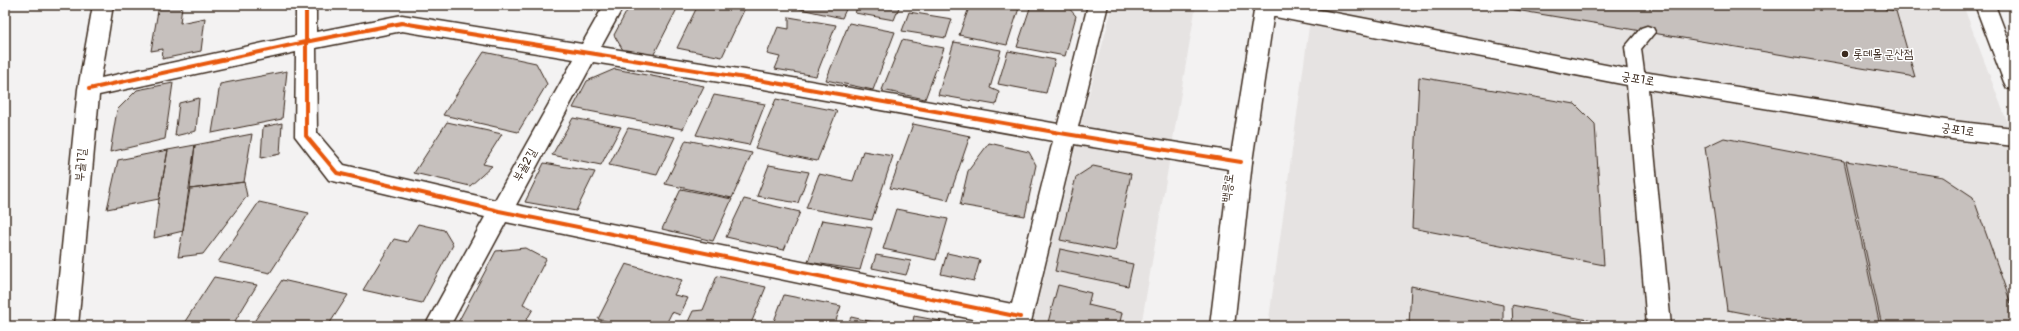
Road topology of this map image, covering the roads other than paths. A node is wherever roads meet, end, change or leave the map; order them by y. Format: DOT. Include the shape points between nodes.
graph roads {
  1 [pos="103,5"];
  2 [pos="306,5"];
  3 [pos="614,5"];
  4 [pos="1098,5"];
  5 [pos="1985,5"];
  6 [pos="1265,6"];
  7 [pos="1647,32"];
  8 [pos="305,42"];
  9 [pos="587,53"];
  10 [pos="1637,79"];
  11 [pos="2014,82"];
  12 [pos="89,89"];
  13 [pos="1066,134"];
  14 [pos="2014,137"];
  15 [pos="1241,162"];
  16 [pos="499,211"];
  17 [pos="1019,321"];
  18 [pos="66,326"];
  19 [pos="437,326"];
  20 [pos="1222,326"];
  21 [pos="1659,326"];
  1 -- 12 [label="street, 부골1길"];
  2 -- 8 [label="street"];
  3 -- 9 [label="street, 부골2길"];
  4 -- 13 [label="street"];
  5 -- 11 [label="street"];
  6 -- 10 [label="street, 궁포1로"];
  6 -- 15 [label="street, 백릉로"];
  7 -- 10 [label="lane" via="1633,47"];
  8 -- 9 [label="street" via="402,23"];
  8 -- 12 [label="street"];
  8 -- 16 [label="street" via="306,136 337,173"];
  9 -- 13 [label="street"];
  9 -- 16 [label="street, 부골2길"];
  10 -- 14 [label="street, 궁포1로" via="1952,130"];
  10 -- 21 [label="street"];
  12 -- 18 [label="street, 부골1길"];
  13 -- 15 [label="street"];
  13 -- 17 [label="street"];
  15 -- 20 [label="street, 백릉로"];
  16 -- 17 [label="street"];
  16 -- 19 [label="street, 부골2길"];
}
